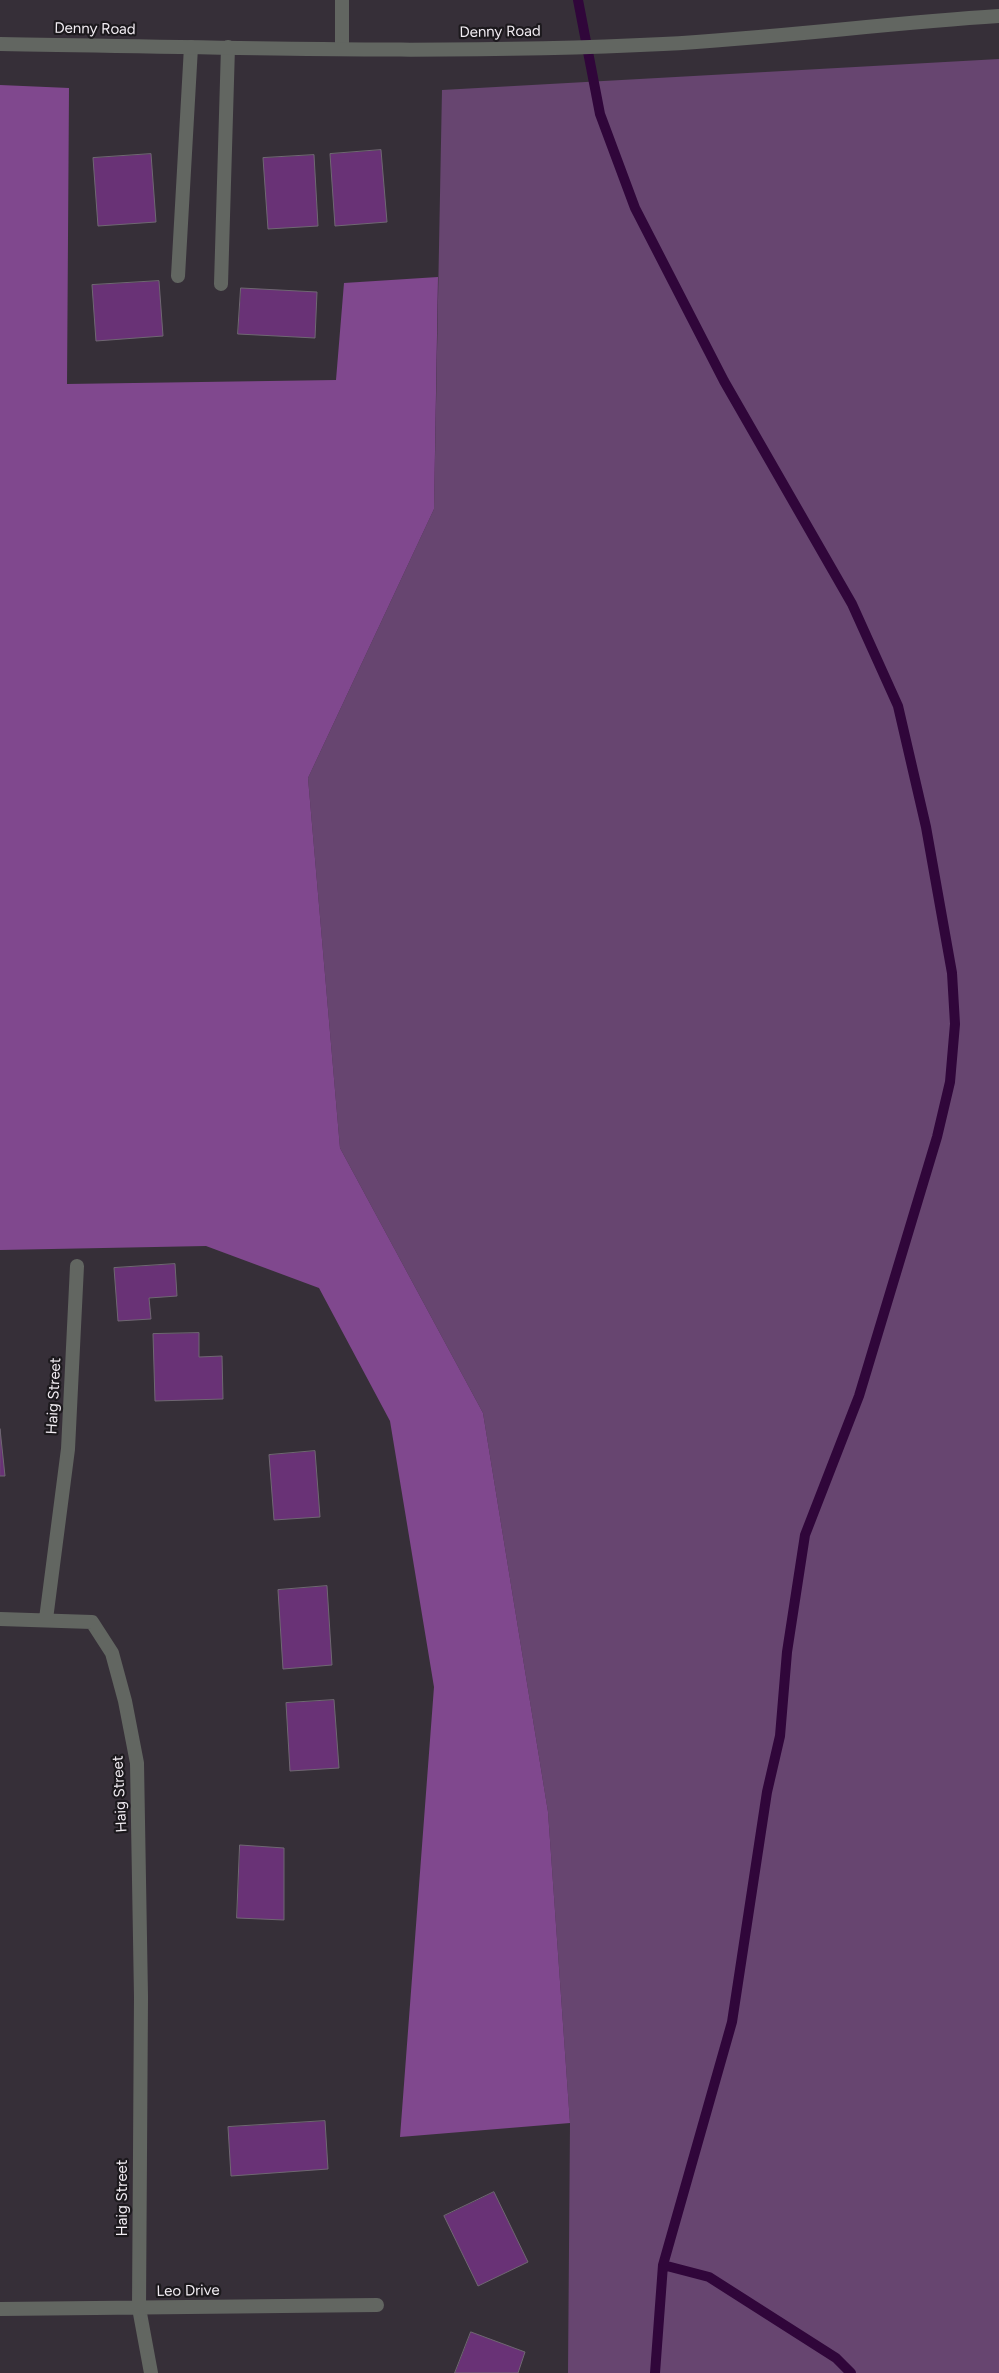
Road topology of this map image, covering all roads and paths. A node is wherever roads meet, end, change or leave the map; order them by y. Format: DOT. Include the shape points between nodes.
graph roads {
  1 [pos="342,0"];
  2 [pos="999,16"];
  3 [pos="0,44"];
  4 [pos="191,47"];
  5 [pos="228,47"];
  6 [pos="342,49"];
  7 [pos="178,276"];
  8 [pos="221,284"];
  9 [pos="77,1266"];
  10 [pos="46,1619"];
  11 [pos="0,1620"];
  12 [pos="377,2305"];
  13 [pos="139,2308"];
  14 [pos="0,2310"];
  15 [pos="151,2373"];
  1 -- 6 [label="street"];
  2 -- 6 [label="street, Denny Road" via="665,44"];
  3 -- 4 [label="street, Denny Road"];
  4 -- 5 [label="street, Denny Road"];
  4 -- 7 [label="street"];
  5 -- 6 [label="street, Denny Road"];
  5 -- 8 [label="street"];
  9 -- 10 [label="street, Haig Street" via="68,1449"];
  10 -- 11 [label="street"];
  10 -- 13 [label="street, Haig Street" via="92,1622 112,1653 137,1763 141,1997"];
  12 -- 13 [label="street, Leo Drive"];
  13 -- 14 [label="street, Leo Drive"];
  13 -- 15 [label="street, Haig Street"];
}
